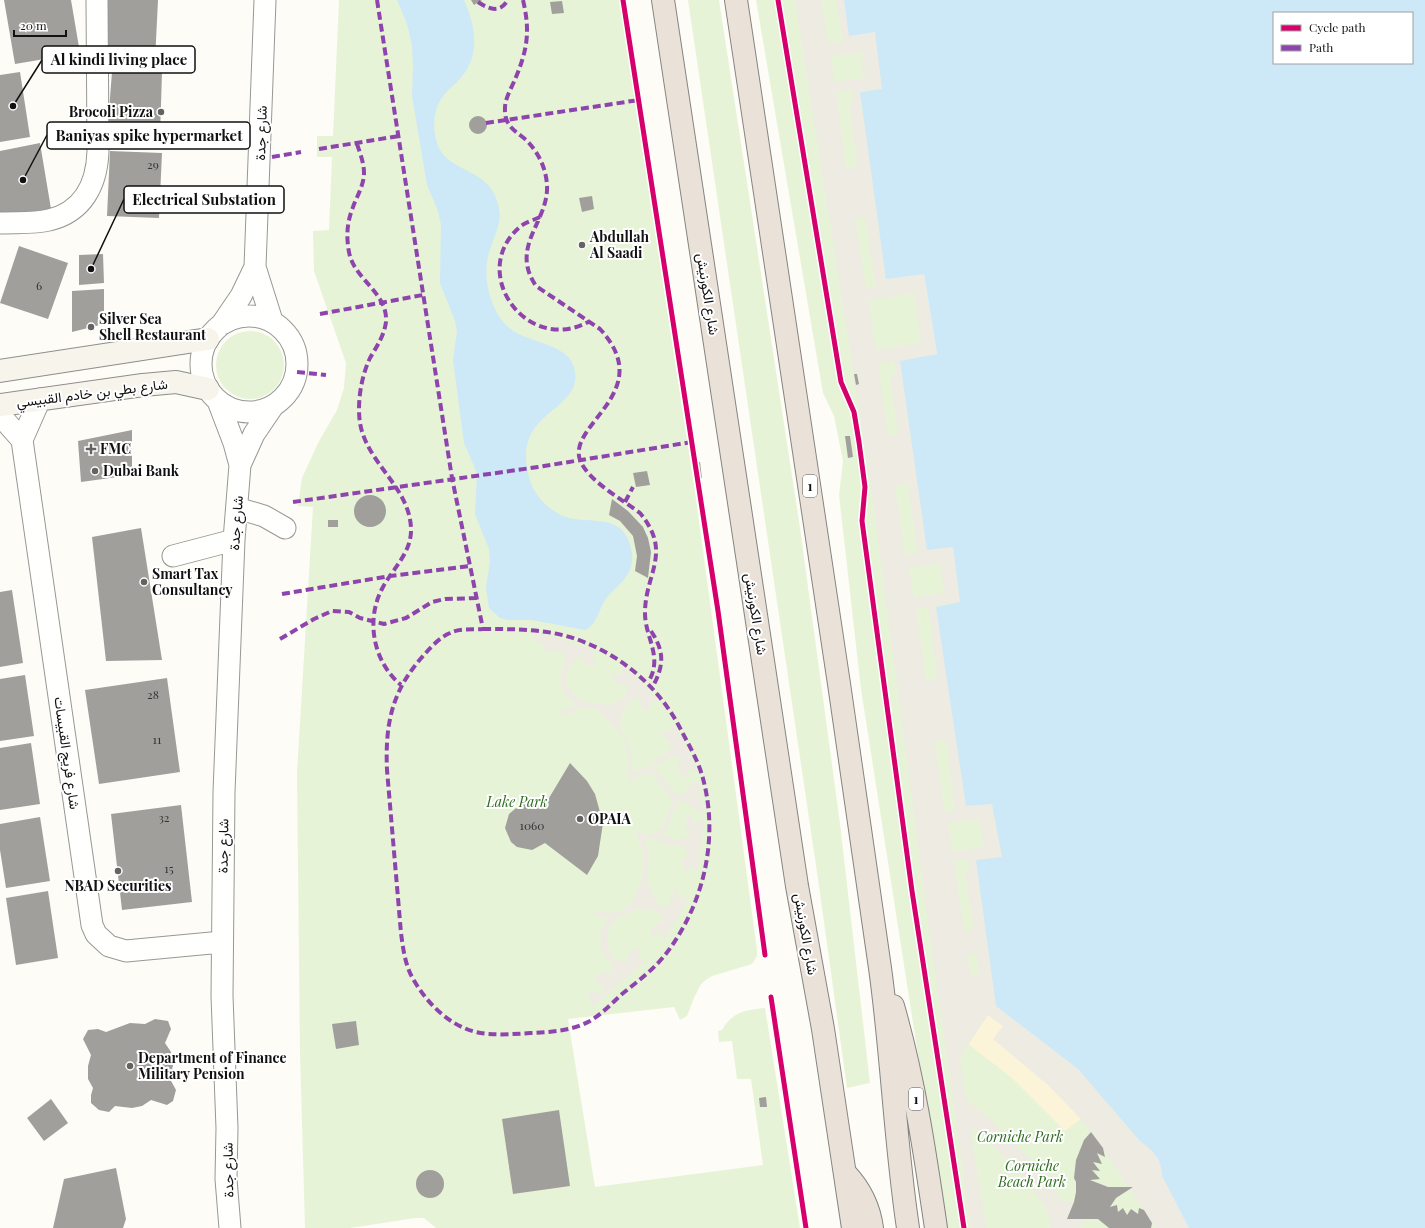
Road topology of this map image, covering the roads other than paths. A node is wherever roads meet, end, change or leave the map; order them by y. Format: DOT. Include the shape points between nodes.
graph roads {
  1 [pos="97,0"];
  2 [pos="265,0"];
  3 [pos="663,0"];
  4 [pos="736,0"];
  5 [pos="0,223"];
  6 [pos="255,267"];
  7 [pos="272,321"];
  8 [pos="215,332"];
  9 [pos="1,370"];
  10 [pos="213,395"];
  11 [pos="40,399"];
  12 [pos="0,405"];
  13 [pos="273,406"];
  14 [pos="0,416"];
  15 [pos="22,440"];
  16 [pos="240,465"];
  17 [pos="237,508"];
  18 [pos="285,528"];
  19 [pos="234,540"];
  20 [pos="173,556"];
  21 [pos="222,942"];
  22 [pos="880,973"];
  23 [pos="844,1171"];
  24 [pos="230,1228"];
  25 [pos="852,1228"];
  26 [pos="872,1228"];
  27 [pos="908,1228"];
  28 [pos="936,1228"];
  1 -- 5 [label="street" via="98,167 94,182 81,201 63,215 48,220"];
  2 -- 6 [label="street, شارع جدة"];
  3 -- 23 [label="highway, شارع الكورنيش" via="797,886 823,1029"];
  4 -- 22 [label="highway, 1" via="812,497"];
  6 -- 7 [label="street, شارع جدة"];
  6 -- 8 [label="street, شارع جدة" via="241,296"];
  7 -- 8 [label="street" via="260,317 234,318"];
  7 -- 13 [label="street" via="290,338 298,362 292,388"];
  8 -- 9 [label="street"];
  8 -- 10 [label="street" via="203,351 201,364 203,377"];
  10 -- 11 [label="street, شارع بطي بن خادم القبيسي" via="179,383 161,383"];
  10 -- 13 [label="street" via="230,409 245,412 260,411"];
  10 -- 16 [label="street, شارع جدة" via="232,436"];
  11 -- 12 [label="street, شارع بطي بن خادم القبيسي"];
  11 -- 15 [label="street"];
  13 -- 16 [label="street, شارع جدة" via="254,434"];
  14 -- 15 [label="street"];
  15 -- 21 [label="street, شارع فريج القبيسات" via="92,925 105,944 117,950"];
  16 -- 17 [label="street, شارع جدة"];
  17 -- 18 [label="street" via="264,516"];
  17 -- 19 [label="street, شارع جدة"];
  19 -- 20 [label="street"];
  19 -- 21 [label="street, شارع جدة" via="224,792"];
  21 -- 24 [label="street, شارع جدة" via="226,1179"];
  22 -- 27 [label="highway, 1" via="899,1171"];
  22 -- 28 [label="highway, 1" via="893,1005 910,1066"];
  23 -- 25 [label="highway, شارع الكورنيش"];
  23 -- 26 [label="highway" via="862,1194 870,1212"];
}
